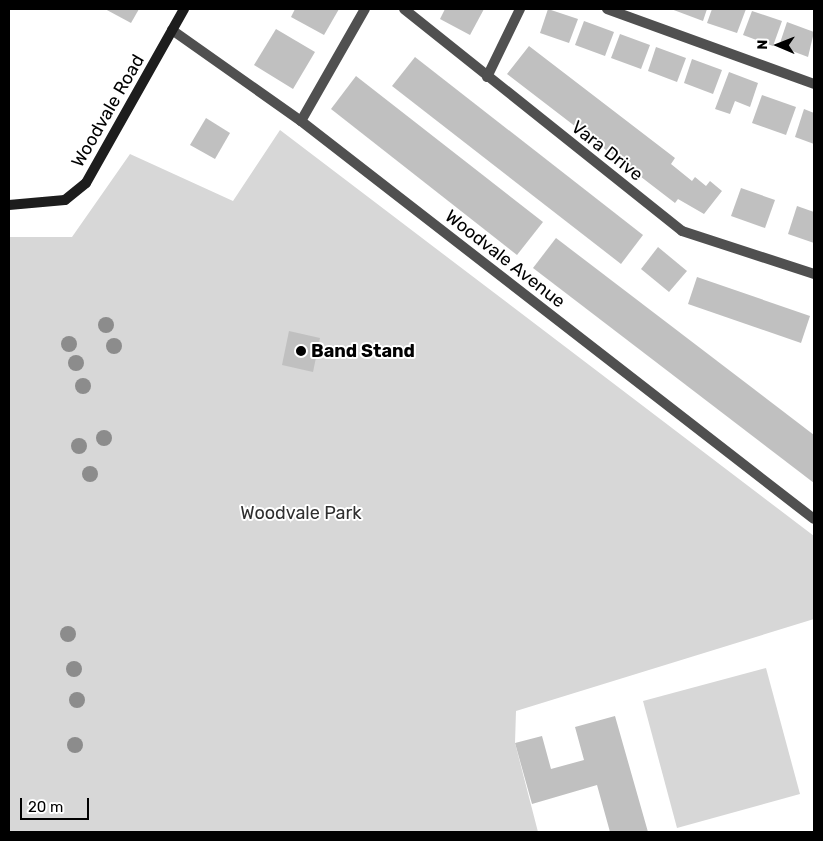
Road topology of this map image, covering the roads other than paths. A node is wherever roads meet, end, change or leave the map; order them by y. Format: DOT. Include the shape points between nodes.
graph roads {
  1 [pos="184,9"];
  2 [pos="365,9"];
  3 [pos="404,9"];
  4 [pos="520,9"];
  5 [pos="607,9"];
  6 [pos="172,30"];
  7 [pos="487,77"];
  8 [pos="814,84"];
  9 [pos="301,121"];
  10 [pos="9,205"];
  11 [pos="814,274"];
  12 [pos="814,519"];
  1 -- 6 [label="main road, Woodvale Road"];
  2 -- 9 [label="street"];
  3 -- 7 [label="street, Vara Drive"];
  4 -- 7 [label="street"];
  5 -- 8 [label="street"];
  6 -- 9 [label="street, Woodvale Avenue"];
  6 -- 10 [label="main road, Woodvale Road" via="86,183 65,200"];
  7 -- 11 [label="street, Vara Drive" via="682,231"];
  9 -- 12 [label="street, Woodvale Avenue"];
}
